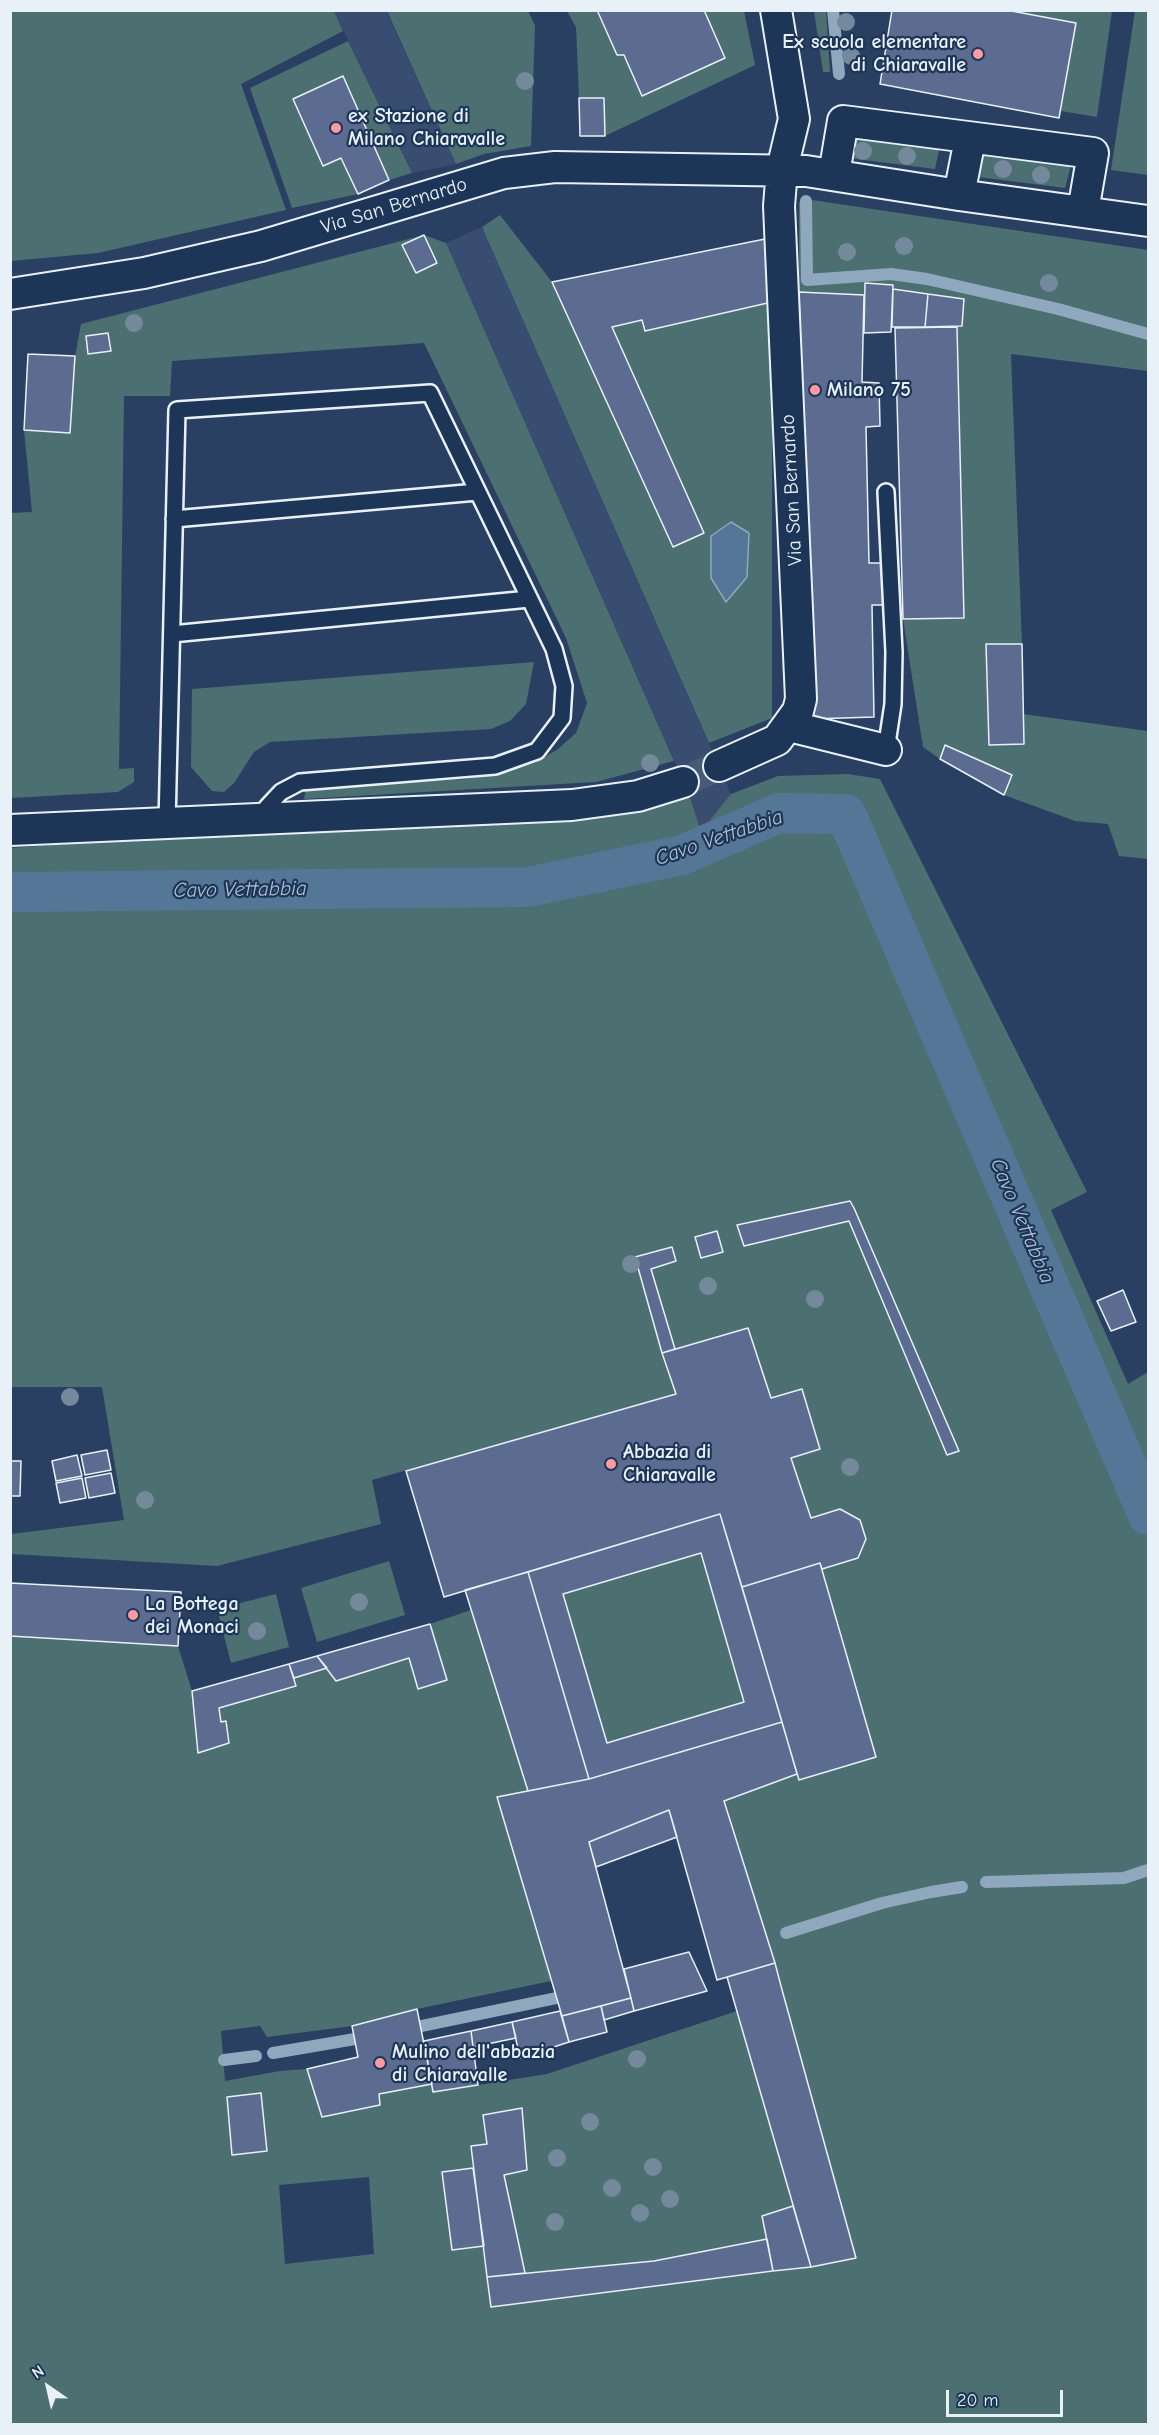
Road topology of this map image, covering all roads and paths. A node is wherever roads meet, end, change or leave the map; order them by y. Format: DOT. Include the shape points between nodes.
graph roads {
  1 [pos="776,10"];
  2 [pos="970,139"];
  3 [pos="783,169"];
  4 [pos="834,174"];
  5 [pos="959,195"];
  6 [pos="1083,211"];
  7 [pos="1149,220"];
  8 [pos="10,294"];
  9 [pos="477,492"];
  10 [pos="886,492"];
  11 [pos="174,519"];
  12 [pos="529,599"];
  13 [pos="172,634"];
  14 [pos="789,726"];
  15 [pos="886,750"];
  16 [pos="719,766"];
  17 [pos="683,782"];
  18 [pos="265,820"];
  19 [pos="167,823"];
  20 [pos="10,830"];
  1 -- 3 [label="street" via="794,119"];
  2 -- 4 [label="street" via="843,121"];
  2 -- 5 [label="street"];
  2 -- 6 [label="street" via="1093,153"];
  3 -- 4 [label="street, Via San Bernardo"];
  3 -- 8 [label="street, Via San Bernardo" via="555,167 504,173 261,246 144,273"];
  3 -- 14 [label="street, Via San Bernardo" via="780,206 801,699"];
  4 -- 5 [label="street, Via San Bernardo"];
  5 -- 6 [label="street, Via San Bernardo"];
  6 -- 7 [label="street, Via San Bernardo"];
  9 -- 11 [label="lane"];
  9 -- 11 [label="lane" via="430,393 177,410"];
  9 -- 12 [label="lane"];
  10 -- 15 [label="lane" via="894,652 893,704"];
  11 -- 13 [label="lane"];
  12 -- 13 [label="lane"];
  12 -- 18 [label="lane" via="554,649 564,686 562,718 537,751 495,766 300,782 280,792 267,807"];
  13 -- 19 [label="lane"];
  14 -- 15 [label="street"];
  14 -- 16 [label="street, Via San Bernardo" via="777,740"];
  17 -- 18 [label="street" via="638,796 572,805"];
  18 -- 19 [label="street"];
  19 -- 20 [label="street"];
}
